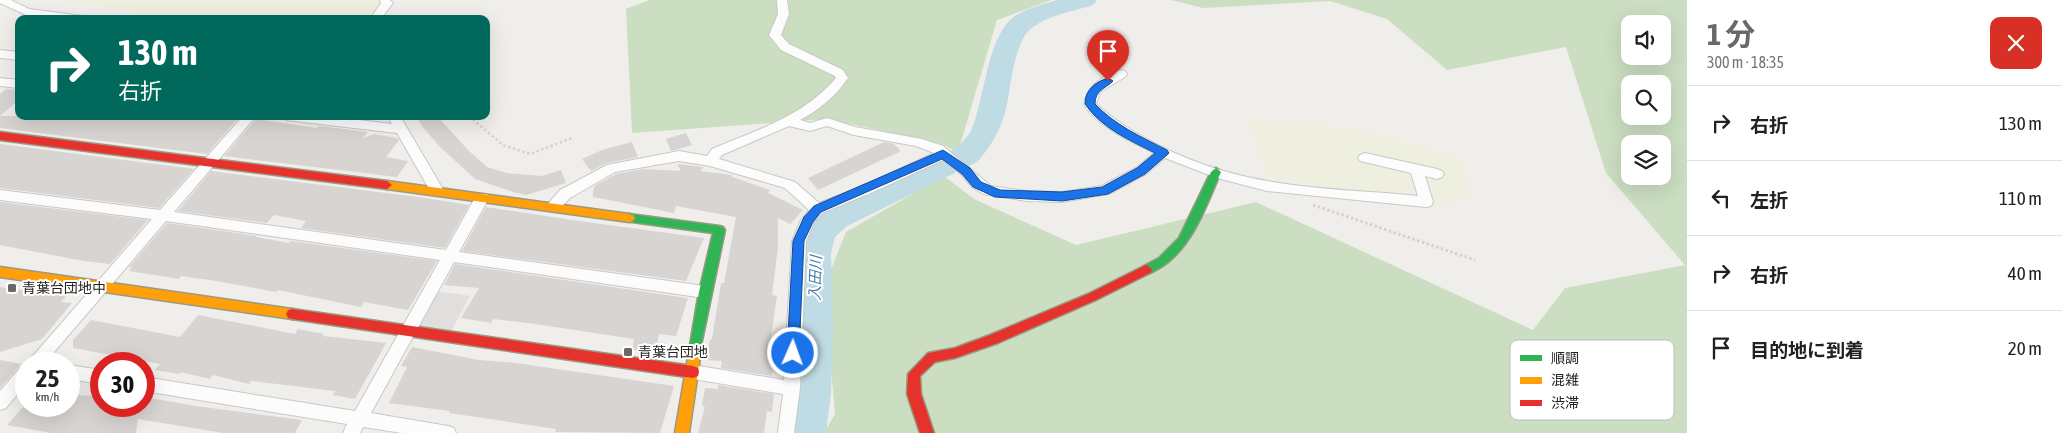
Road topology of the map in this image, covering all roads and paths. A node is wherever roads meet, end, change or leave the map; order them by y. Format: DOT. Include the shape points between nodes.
graph roads {
  1 [pos="2,0"];
  2 [pos="385,0"];
  3 [pos="782,0"];
  4 [pos="50,15"];
  5 [pos="378,15"];
  6 [pos="0,54"];
  7 [pos="15,56"];
  8 [pos="1121,74"];
  9 [pos="2,84"];
  10 [pos="15,84"];
  11 [pos="247,120"];
  12 [pos="321,120"];
  13 [pos="396,120"];
  14 [pos="474,120"];
  15 [pos="789,121"];
  16 [pos="401,129"];
  17 [pos="0,136"];
  18 [pos="572,138"];
  19 [pos="1163,153"];
  20 [pos="944,154"];
  21 [pos="1364,158"];
  22 [pos="211,161"];
  23 [pos="710,161"];
  24 [pos="1417,170"];
  25 [pos="1216,172"];
  26 [pos="1437,174"];
  27 [pos="437,190"];
  28 [pos="0,195"];
  29 [pos="482,198"];
  30 [pos="1310,204"];
  31 [pos="553,206"];
  32 [pos="818,209"];
  33 [pos="165,216"];
  34 [pos="450,256"];
  35 [pos="1475,260"];
  36 [pos="0,272"];
  37 [pos="100,288"];
  38 [pos="705,292"];
  39 [pos="407,332"];
  40 [pos="44,352"];
  41 [pos="693,372"];
  42 [pos="15,386"];
  43 [pos="155,386"];
  44 [pos="792,388"];
  45 [pos="0,404"];
  46 [pos="355,426"];
  47 [pos="448,433"];
  48 [pos="682,433"];
  49 [pos="786,433"];
  50 [pos="927,433"];
  1 -- 4 [label="street" via="26,12"];
  2 -- 5 [label="street" via="387,3"];
  3 -- 15 [label="street" via="785,14 775,35 778,41 839,73 842,78 822,98"];
  6 -- 7 [label="street"];
  8 -- 19 [label="street" via="1096,88 1090,96 1090,104 1127,134"];
  9 -- 10 [label="street"];
  11 -- 22 [label="street"];
  12 -- 16 [label="street"];
  13 -- 16 [label="street"];
  14 -- 18 [label="path" via="503,145 530,154"];
  15 -- 20 [label="street" via="810,127 827,122 854,132 917,142"];
  15 -- 23 [label="street" via="717,152"];
  16 -- 27 [label="street"];
  17 -- 22 [label="street"];
  19 -- 20 [label="street" via="1141,171 1104,191 1027,196 999,194 977,184"];
  19 -- 25 [label="street"];
  20 -- 32 [label="street"];
  21 -- 24 [label="street"];
  22 -- 27 [label="street"];
  22 -- 33 [label="street"];
  23 -- 31 [label="street" via="679,156 612,168 564,194"];
  23 -- 32 [label="street" via="790,185"];
  24 -- 25 [label="street" via="1426,202 1268,186"];
  24 -- 26 [label="street"];
  25 -- 50 [label="street" via="1183,240 1163,261 1092,297 994,339 955,353 932,357 914,374 914,394"];
  27 -- 29 [label="street"];
  28 -- 33 [label="street"];
  29 -- 31 [label="street"];
  29 -- 34 [label="street"];
  30 -- 35 [label="path"];
  31 -- 38 [label="street" via="719,230"];
  32 -- 44 [label="street" via="808,220 799,241"];
  33 -- 34 [label="street"];
  33 -- 37 [label="street"];
  34 -- 38 [label="street"];
  34 -- 39 [label="street"];
  36 -- 37 [label="street"];
  37 -- 39 [label="street"];
  37 -- 40 [label="street"];
  38 -- 41 [label="street"];
  39 -- 41 [label="street"];
  39 -- 46 [label="street"];
  41 -- 44 [label="street"];
  41 -- 48 [label="street"];
  42 -- 45 [label="street"];
  43 -- 46 [label="street"];
  44 -- 49 [label="street"];
  46 -- 47 [label="street"];
}
